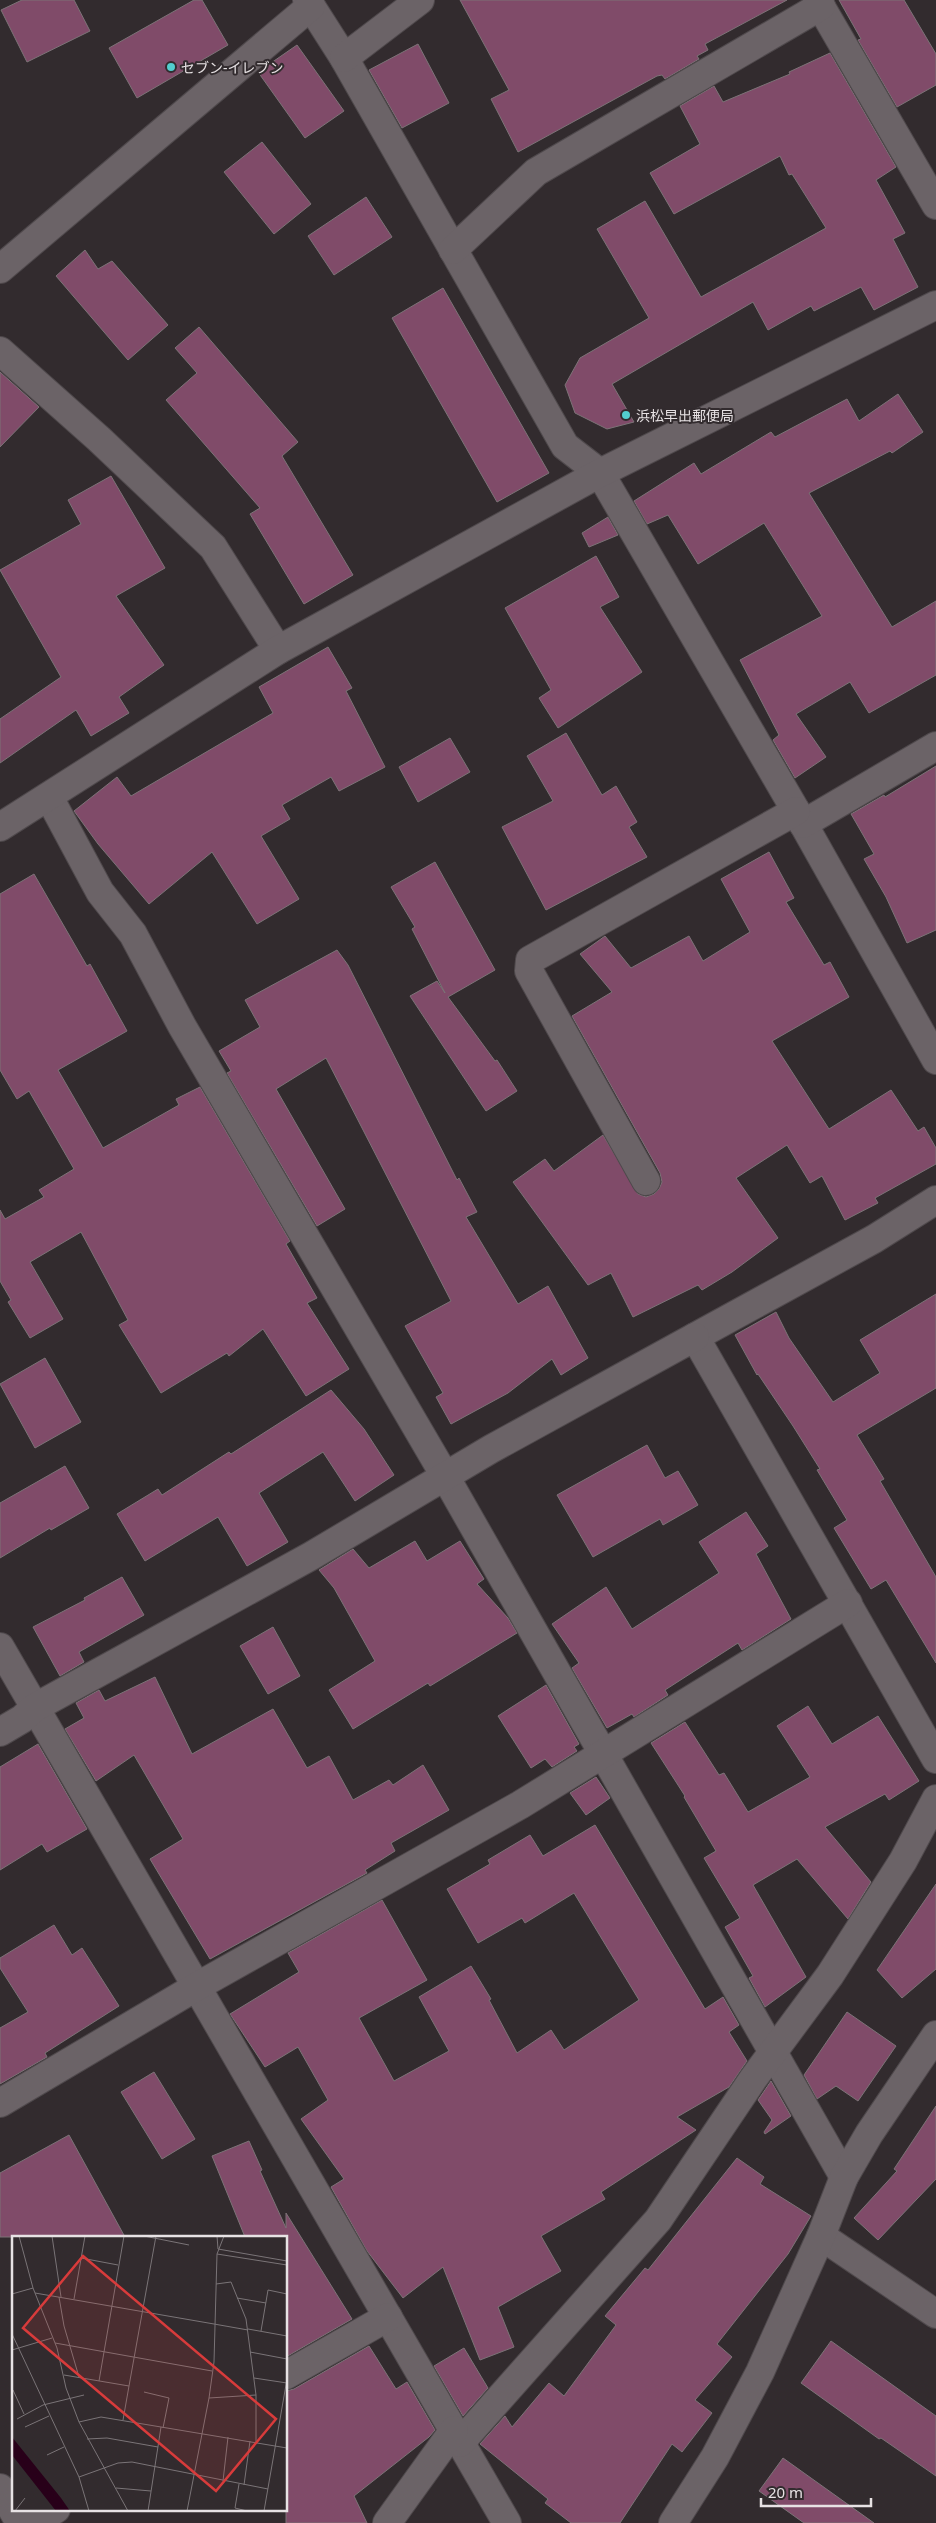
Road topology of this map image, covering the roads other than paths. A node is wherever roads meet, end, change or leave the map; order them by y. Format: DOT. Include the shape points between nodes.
graph roads {
  1 [pos="420,0"];
  2 [pos="309,3"];
  3 [pos="819,3"];
  4 [pos="344,58"];
  5 [pos="936,205"];
  6 [pos="453,250"];
  7 [pos="0,269"];
  8 [pos="936,305"];
  9 [pos="0,351"];
  10 [pos="600,472"];
  11 [pos="278,650"];
  12 [pos="936,746"];
  13 [pos="49,797"];
  14 [pos="800,818"];
  15 [pos="0,827"];
  16 [pos="936,1060"];
  17 [pos="646,1181"];
  18 [pos="936,1200"];
  19 [pos="695,1337"];
  20 [pos="445,1476"];
  21 [pos="848,1603"];
  22 [pos="0,1648"];
  23 [pos="34,1708"];
  24 [pos="0,1732"];
  25 [pos="603,1754"];
  26 [pos="936,1759"];
  27 [pos="936,1799"];
  28 [pos="196,1987"];
  29 [pos="936,2035"];
  30 [pos="774,2051"];
  31 [pos="0,2103"];
  32 [pos="844,2176"];
  33 [pos="822,2236"];
  34 [pos="936,2314"];
  35 [pos="388,2317"];
  36 [pos="288,2375"];
  37 [pos="457,2437"];
  38 [pos="0,2488"];
  39 [pos="12,2509"];
  40 [pos="13,2510"];
  41 [pos="54,2510"];
  42 [pos="20,2523"];
  43 [pos="33,2523"];
  44 [pos="387,2523"];
  45 [pos="507,2523"];
  46 [pos="673,2523"];
  1 -- 4 [label="street"];
  2 -- 4 [label="street"];
  2 -- 7 [label="street"];
  3 -- 5 [label="street"];
  3 -- 6 [label="street" via="536,172"];
  4 -- 6 [label="street"];
  6 -- 10 [label="street" via="565,446"];
  8 -- 10 [label="street"];
  9 -- 11 [label="street" via="99,438 213,547"];
  10 -- 11 [label="street"];
  10 -- 14 [label="street"];
  11 -- 13 [label="street"];
  12 -- 14 [label="street"];
  13 -- 15 [label="street"];
  13 -- 20 [label="street" via="100,892 133,934 187,1034"];
  14 -- 16 [label="street"];
  14 -- 17 [label="street" via="530,960 529,971"];
  18 -- 19 [label="street" via="874,1239"];
  19 -- 20 [label="street"];
  19 -- 21 [label="street"];
  20 -- 23 [label="street" via="310,1556"];
  20 -- 25 [label="street"];
  21 -- 25 [label="street"];
  21 -- 26 [label="street"];
  22 -- 23 [label="street"];
  23 -- 24 [label="street"];
  23 -- 28 [label="street"];
  25 -- 28 [label="street" via="512,1810"];
  25 -- 30 [label="street"];
  27 -- 30 [label="street" via="902,1861 830,1975"];
  28 -- 31 [label="street"];
  28 -- 35 [label="street"];
  29 -- 32 [label="street"];
  30 -- 32 [label="street"];
  30 -- 37 [label="street" via="658,2220"];
  32 -- 33 [label="street"];
  33 -- 34 [label="street"];
  33 -- 46 [label="street" via="760,2372 715,2457"];
  35 -- 36 [label="street"];
  35 -- 37 [label="street"];
  37 -- 44 [label="street"];
  37 -- 45 [label="street"];
  38 -- 39 [label="street"];
  40 -- 42 [label="street"];
  41 -- 43 [label="street"];
}
